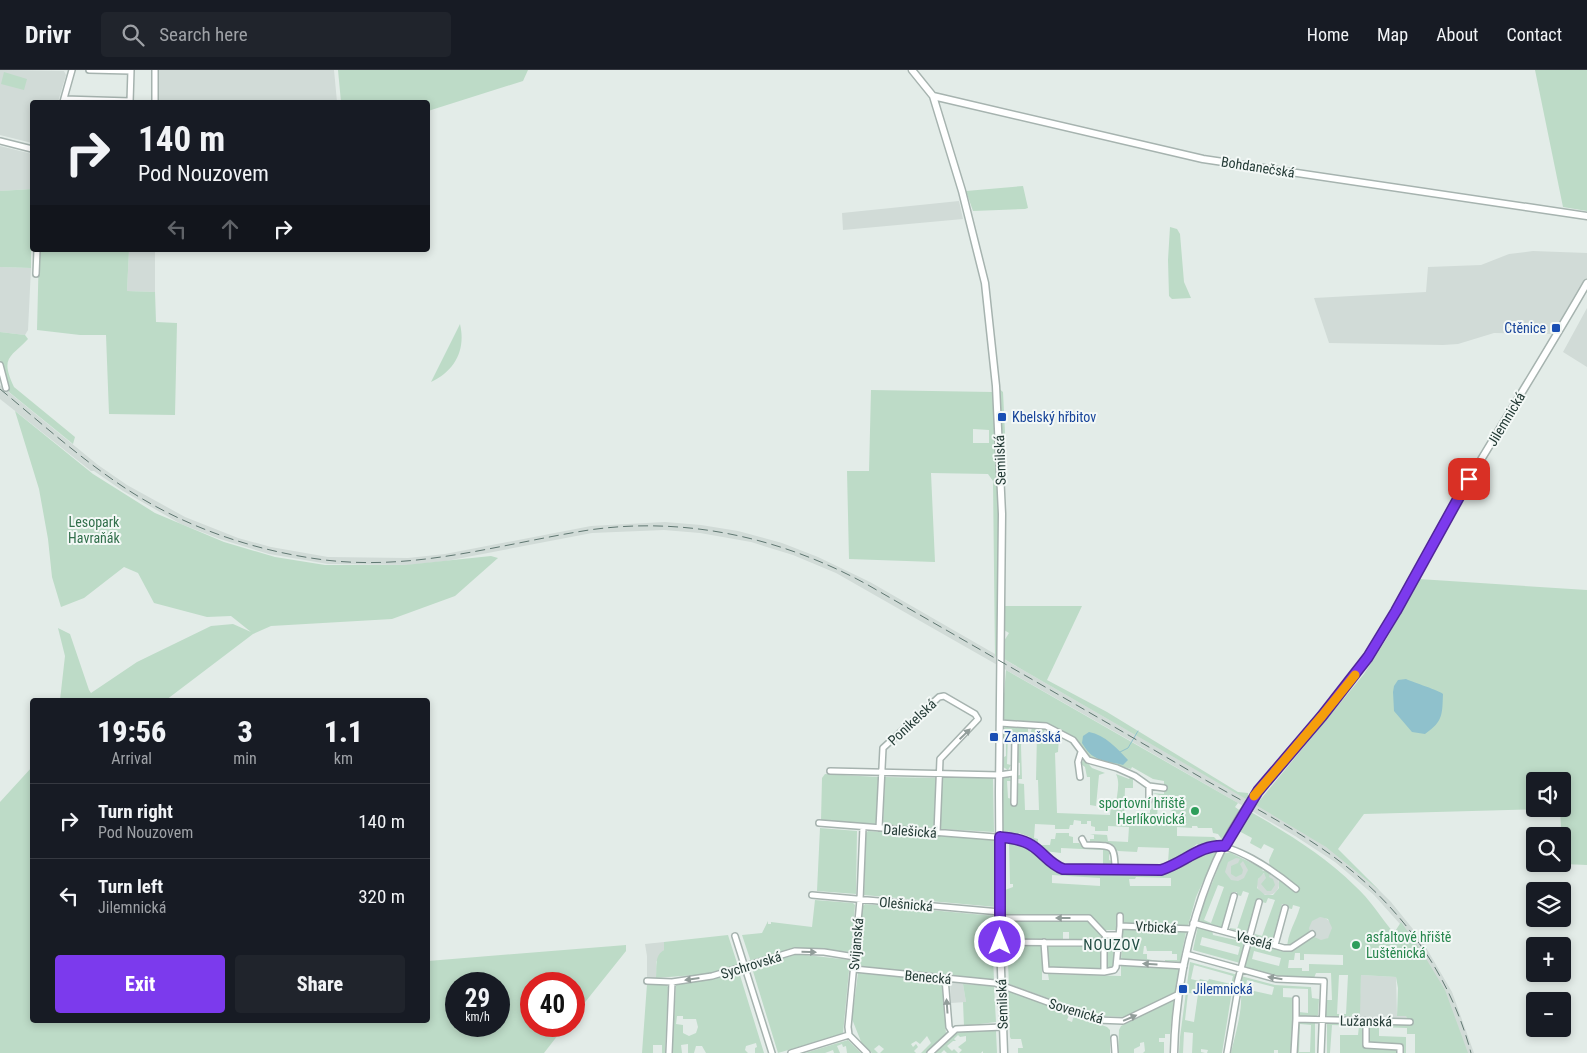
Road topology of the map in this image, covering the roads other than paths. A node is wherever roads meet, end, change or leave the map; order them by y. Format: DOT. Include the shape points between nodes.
graph roads {
  1 [pos="72,70"];
  2 [pos="89,70"];
  3 [pos="155,70"];
  4 [pos="912,70"];
  5 [pos="131,71"];
  6 [pos="933,96"];
  7 [pos="63,100"];
  8 [pos="130,100"];
  9 [pos="155,100"];
  10 [pos="0,141"];
  11 [pos="30,148"];
  12 [pos="1587,216"];
  13 [pos="37,252"];
  14 [pos="36,274"];
  15 [pos="1587,283"];
  16 [pos="0,365"];
  17 [pos="6,388"];
  18 [pos="1000,723"];
  19 [pos="1014,736"];
  20 [pos="1081,752"];
  21 [pos="830,771"];
  22 [pos="882,773"];
  23 [pos="1014,773"];
  24 [pos="940,774"];
  25 [pos="999,775"];
  26 [pos="1080,777"];
  27 [pos="1149,786"];
  28 [pos="1164,788"];
  29 [pos="1149,800"];
  30 [pos="1014,803"];
  31 [pos="819,824"];
  32 [pos="863,827"];
  33 [pos="879,828"];
  34 [pos="937,833"];
  35 [pos="1000,837"];
  36 [pos="1082,839"];
  37 [pos="1225,846"];
  38 [pos="1115,870"];
  39 [pos="1296,889"];
  40 [pos="812,895"];
  41 [pos="1234,896"];
  42 [pos="860,900"];
  43 [pos="1259,902"];
  44 [pos="1285,908"];
  45 [pos="1000,915"];
  46 [pos="1120,916"];
  47 [pos="1120,926"];
  48 [pos="1193,926"];
  49 [pos="1224,931"];
  50 [pos="1312,934"];
  51 [pos="1104,935"];
  52 [pos="1118,935"];
  53 [pos="735,936"];
  54 [pos="1248,938"];
  55 [pos="1000,942"];
  56 [pos="1044,942"];
  57 [pos="1104,943"];
  58 [pos="1275,945"];
  59 [pos="1186,954"];
  60 [pos="855,957"];
  61 [pos="1117,962"];
  62 [pos="1184,966"];
  63 [pos="746,967"];
  64 [pos="854,969"];
  65 [pos="1240,970"];
  66 [pos="1104,972"];
  67 [pos="945,978"];
  68 [pos="647,981"];
  69 [pos="672,982"];
  70 [pos="1001,984"];
  71 [pos="1179,994"];
  72 [pos="1296,999"];
  73 [pos="1296,1019"];
  74 [pos="1323,1020"];
  75 [pos="1366,1021"];
  76 [pos="1410,1022"];
  77 [pos="1003,1027"];
  78 [pos="952,1032"];
  79 [pos="850,1035"];
  80 [pos="1114,1038"];
  81 [pos="669,1053"];
  82 [pos="772,1053"];
  83 [pos="791,1053"];
  84 [pos="867,1053"];
  85 [pos="930,1053"];
  86 [pos="1004,1053"];
  87 [pos="1115,1053"];
  88 [pos="1174,1053"];
  89 [pos="1227,1053"];
  90 [pos="1294,1053"];
  91 [pos="1321,1053"];
  92 [pos="1400,1053"];
  1 -- 7 [label="street"];
  2 -- 5 [label="street"];
  3 -- 9 [label="street"];
  4 -- 6 [label="street, Semilská"];
  5 -- 8 [label="street"];
  6 -- 12 [label="street, Bohdanečská" via="1194,157"];
  6 -- 18 [label="street, Semilská" via="962,191 988,306 1001,474"];
  10 -- 11 [label="street"];
  13 -- 14 [label="street"];
  15 -- 37 [label="street, Jilemnická" via="1453,507 1380,638 1328,709 1258,791"];
  16 -- 17 [label="street"];
  18 -- 20 [label="street" via="1046,726 1068,737"];
  18 -- 25 [label="street, Semilská"];
  19 -- 23 [label="street"];
  20 -- 26 [label="street" via="1078,762"];
  20 -- 27 [label="street" via="1088,760 1117,768"];
  21 -- 22 [label="street"];
  22 -- 24 [label="street"];
  24 -- 22 [label="street, Ponikelská, one-way" via="941,757 978,719 976,714 942,696 883,748"];
  22 -- 33 [label="street"];
  23 -- 25 [label="street"];
  23 -- 30 [label="street"];
  24 -- 25 [label="street"];
  24 -- 34 [label="street"];
  25 -- 35 [label="street, Semilská"];
  27 -- 28 [label="street"];
  27 -- 29 [label="street"];
  31 -- 32 [label="street, Dalešická"];
  32 -- 33 [label="street, Dalešická"];
  32 -- 42 [label="street, Svijanská"];
  33 -- 34 [label="street, Dalešická"];
  34 -- 35 [label="street, Dalešická"];
  35 -- 38 [label="street, Dalešická" via="1031,845 1053,866 1063,869"];
  35 -- 45 [label="street, Semilská"];
  36 -- 38 [label="street" via="1085,845 1112,849"];
  37 -- 38 [label="street, Dalešická" via="1203,848 1175,866 1161,870"];
  37 -- 39 [label="street"];
  37 -- 48 [label="street, Jilemnická" via="1208,881"];
  40 -- 42 [label="street, Olešnická"];
  41 -- 49 [label="street"];
  42 -- 45 [label="street, Olešnická"];
  42 -- 60 [label="street, Svijanská"];
  43 -- 54 [label="street"];
  44 -- 58 [label="street"];
  51 -- 45 [label="street, Olešnická, one-way" via="1089,918"];
  45 -- 55 [label="street, Semilská"];
  46 -- 47 [label="street, Vrbická"];
  47 -- 48 [label="street, Vrbická"];
  47 -- 52 [label="street, Vrbická"];
  48 -- 49 [label="street, Veselá"];
  48 -- 59 [label="street, Jilemnická"];
  49 -- 54 [label="street, Veselá"];
  50 -- 58 [label="street, Veselá" via="1291,948"];
  51 -- 52 [label="street"];
  51 -- 57 [label="street"];
  52 -- 61 [label="street, Vrbická"];
  53 -- 63 [label="street"];
  54 -- 58 [label="street, Veselá"];
  54 -- 65 [label="street"];
  55 -- 56 [label="street"];
  55 -- 70 [label="street, Semilská"];
  56 -- 57 [label="street"];
  56 -- 66 [label="street" via="1046,970"];
  57 -- 66 [label="street"];
  59 -- 62 [label="street, Jilemnická"];
  59 -- 65 [label="street"];
  63 -- 60 [label="street, Sychrovská, one-way" via="795,951"];
  60 -- 64 [label="street, Svijanská"];
  62 -- 61 [label="street, one-way"];
  61 -- 66 [label="street" via="1114,970"];
  62 -- 71 [label="street, Jilemnická"];
  63 -- 69 [label="street, Sychrovská, one-way"];
  63 -- 82 [label="street"];
  64 -- 67 [label="street, Benecká"];
  64 -- 79 [label="street, Svijanská"];
  74 -- 65 [label="street, one-way" via="1324,982 1276,979"];
  65 -- 89 [label="street"];
  67 -- 70 [label="street, Benecká"];
  78 -- 67 [label="street, one-way"];
  68 -- 69 [label="street, Sychrovská"];
  69 -- 81 [label="street"];
  70 -- 71 [label="street, Sovenická, one-way" via="1097,1020 1123,1021"];
  70 -- 77 [label="street, Semilská"];
  71 -- 88 [label="street, Jilemnická"];
  72 -- 73 [label="street"];
  73 -- 74 [label="street, Lužanská"];
  73 -- 90 [label="street"];
  74 -- 75 [label="street, Lužanská"];
  74 -- 91 [label="street"];
  75 -- 76 [label="street, Lužanská"];
  75 -- 92 [label="street" via="1366,1045 1400,1047"];
  77 -- 78 [label="street" via="956,1029"];
  77 -- 86 [label="street, Semilská"];
  78 -- 85 [label="street"];
  79 -- 83 [label="street"];
  79 -- 84 [label="street"];
  80 -- 87 [label="street"];
}
